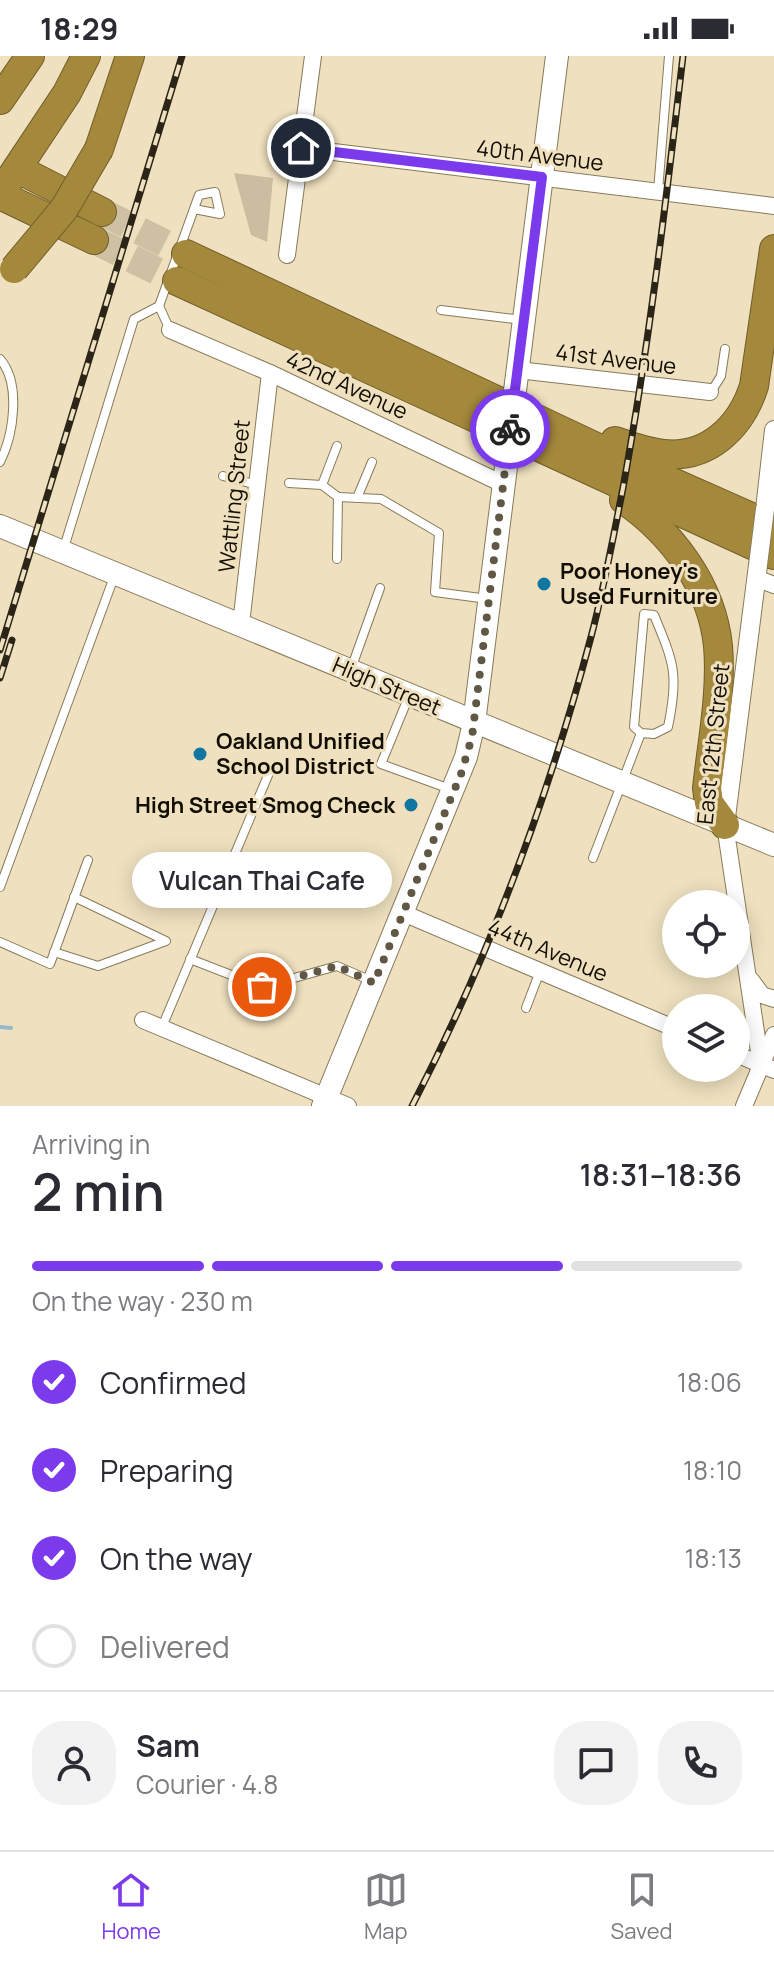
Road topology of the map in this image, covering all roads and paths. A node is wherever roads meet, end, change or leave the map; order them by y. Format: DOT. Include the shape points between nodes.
graph roads {
  1 [pos="30,56"];
  2 [pos="86,56"];
  3 [pos="130,56"];
  4 [pos="313,56"];
  5 [pos="557,56"];
  6 [pos="669,56"];
  7 [pos="0,100"];
  8 [pos="301,148"];
  9 [pos="18,169"];
  10 [pos="542,177"];
  11 [pos="658,192"];
  12 [pos="0,195"];
  13 [pos="774,206"];
  14 [pos="194,209"];
  15 [pos="102,212"];
  16 [pos="94,240"];
  17 [pos="774,249"];
  18 [pos="186,254"];
  19 [pos="287,255"];
  20 [pos="7,275"];
  21 [pos="177,281"];
  22 [pos="159,306"];
  23 [pos="441,310"];
  24 [pos="524,320"];
  25 [pos="170,330"];
  26 [pos="725,349"];
  27 [pos="0,359"];
  28 [pos="270,373"];
  29 [pos="516,380"];
  30 [pos="710,392"];
  31 [pos="465,399"];
  32 [pos="774,430"];
  33 [pos="337,446"];
  34 [pos="0,462"];
  35 [pos="372,462"];
  36 [pos="223,476"];
  37 [pos="289,483"];
  38 [pos="503,484"];
  39 [pos="257,485"];
  40 [pos="322,485"];
  41 [pos="338,497"];
  42 [pos="357,498"];
  43 [pos="770,508"];
  44 [pos="0,526"];
  45 [pos="63,551"];
  46 [pos="337,559"];
  47 [pos="763,566"];
  48 [pos="116,573"];
  49 [pos="774,585"];
  50 [pos="380,588"];
  51 [pos="489,599"];
  52 [pos="241,624"];
  53 [pos="350,670"];
  54 [pos="409,695"];
  55 [pos="474,723"];
  56 [pos="641,733"];
  57 [pos="269,773"];
  58 [pos="623,782"];
  59 [pos="454,790"];
  60 [pos="725,825"];
  61 [pos="774,845"];
  62 [pos="593,858"];
  63 [pos="88,860"];
  64 [pos="0,887"];
  65 [pos="735,890"];
  66 [pos="74,897"];
  67 [pos="403,913"];
  68 [pos="0,942"];
  69 [pos="54,952"];
  70 [pos="190,959"];
  71 [pos="540,971"];
  72 [pos="748,978"];
  73 [pos="749,978"];
  74 [pos="374,983"];
  75 [pos="774,999"];
  76 [pos="526,1008"];
  77 [pos="143,1020"];
  78 [pos="662,1023"];
  79 [pos="161,1028"];
  80 [pos="774,1035"];
  81 [pos="768,1067"];
  82 [pos="325,1101"];
  83 [pos="348,1106"];
  84 [pos="744,1106"];
  1 -- 7 [label="highway"];
  2 -- 9 [label="highway"];
  3 -- 20 [label="highway, bridge" via="99,149 64,209"];
  4 -- 8 [label="street"];
  5 -- 10 [label="main road"];
  6 -- 11 [label="lane"];
  8 -- 10 [label="street, 40th Avenue"];
  8 -- 19 [label="street"];
  9 -- 12 [label="highway"];
  9 -- 15 [label="highway"];
  10 -- 11 [label="street, 40th Avenue"];
  10 -- 24 [label="main road"];
  11 -- 13 [label="street, 40th Avenue"];
  12 -- 16 [label="highway"];
  14 -- 22 [label="lane"];
  17 -- 31 [label="highway" via="749,403 731,429 706,447 677,454 646,451"];
  18 -- 31 [label="highway"];
  21 -- 31 [label="highway"];
  22 -- 25 [label="lane"];
  22 -- 45 [label="lane" via="134,319"];
  23 -- 24 [label="lane"];
  24 -- 29 [label="main road"];
  25 -- 28 [label="street, 42nd Avenue"];
  26 -- 30 [label="lane" via="721,376"];
  27 -- 34 [label="lane" via="12,378 15,397"];
  28 -- 38 [label="street, 42nd Avenue"];
  28 -- 39 [label="street, Wattling Street"];
  29 -- 30 [label="street, 41st Avenue"];
  29 -- 38 [label="main road, bridge"];
  31 -- 43 [label="highway" via="645,470"];
  31 -- 47 [label="highway"];
  31 -- 60 [label="highway" via="626,501 662,532 691,571 709,605 718,648 707,788 709,803"];
  32 -- 43 [label="street, East 12th Street"];
  33 -- 40 [label="lane"];
  35 -- 42 [label="lane"];
  36 -- 39 [label="lane"];
  37 -- 40 [label="lane"];
  38 -- 51 [label="main road"];
  39 -- 52 [label="street, Wattling Street"];
  40 -- 41 [label="lane"];
  41 -- 42 [label="lane"];
  41 -- 46 [label="lane"];
  42 -- 51 [label="lane" via="381,499 439,533 435,592"];
  43 -- 47 [label="street, East 12th Street, bridge"];
  44 -- 45 [label="main road, High Street"];
  45 -- 48 [label="main road, High Street"];
  47 -- 49 [label="street"];
  47 -- 60 [label="street, East 12th Street"];
  48 -- 52 [label="main road, High Street"];
  48 -- 64 [label="lane"];
  50 -- 53 [label="lane"];
  51 -- 55 [label="main road"];
  52 -- 53 [label="main road, High Street"];
  53 -- 54 [label="main road, High Street"];
  54 -- 55 [label="main road, High Street"];
  54 -- 59 [label="lane" via="381,764"];
  55 -- 58 [label="main road, High Street"];
  55 -- 59 [label="main road"];
  56 -- 56 [label="lane" via="668,727 675,696 673,661 654,615 644,614 634,727"];
  56 -- 58 [label="lane"];
  57 -- 70 [label="lane"];
  58 -- 60 [label="main road, High Street"];
  58 -- 62 [label="lane"];
  59 -- 67 [label="main road"];
  60 -- 61 [label="main road, High Street"];
  60 -- 65 [label="street, East 12th Street"];
  63 -- 66 [label="lane"];
  66 -- 69 [label="lane"];
  66 -- 69 [label="lane" via="166,941 98,966"];
  67 -- 71 [label="street, 44th Avenue"];
  67 -- 74 [label="main road"];
  68 -- 69 [label="lane" via="50,964"];
  70 -- 74 [label="lane" via="262,987 337,966"];
  70 -- 79 [label="lane"];
  71 -- 76 [label="lane"];
  71 -- 78 [label="street, 44th Avenue"];
  72 -- 81 [label="street, East 12th Street"];
  73 -- 75 [label="street" via="762,995"];
  74 -- 82 [label="main road"];
  77 -- 79 [label="street"];
  79 -- 82 [label="street"];
  80 -- 81 [label="street"];
  81 -- 84 [label="street"];
  82 -- 83 [label="street"];
}
